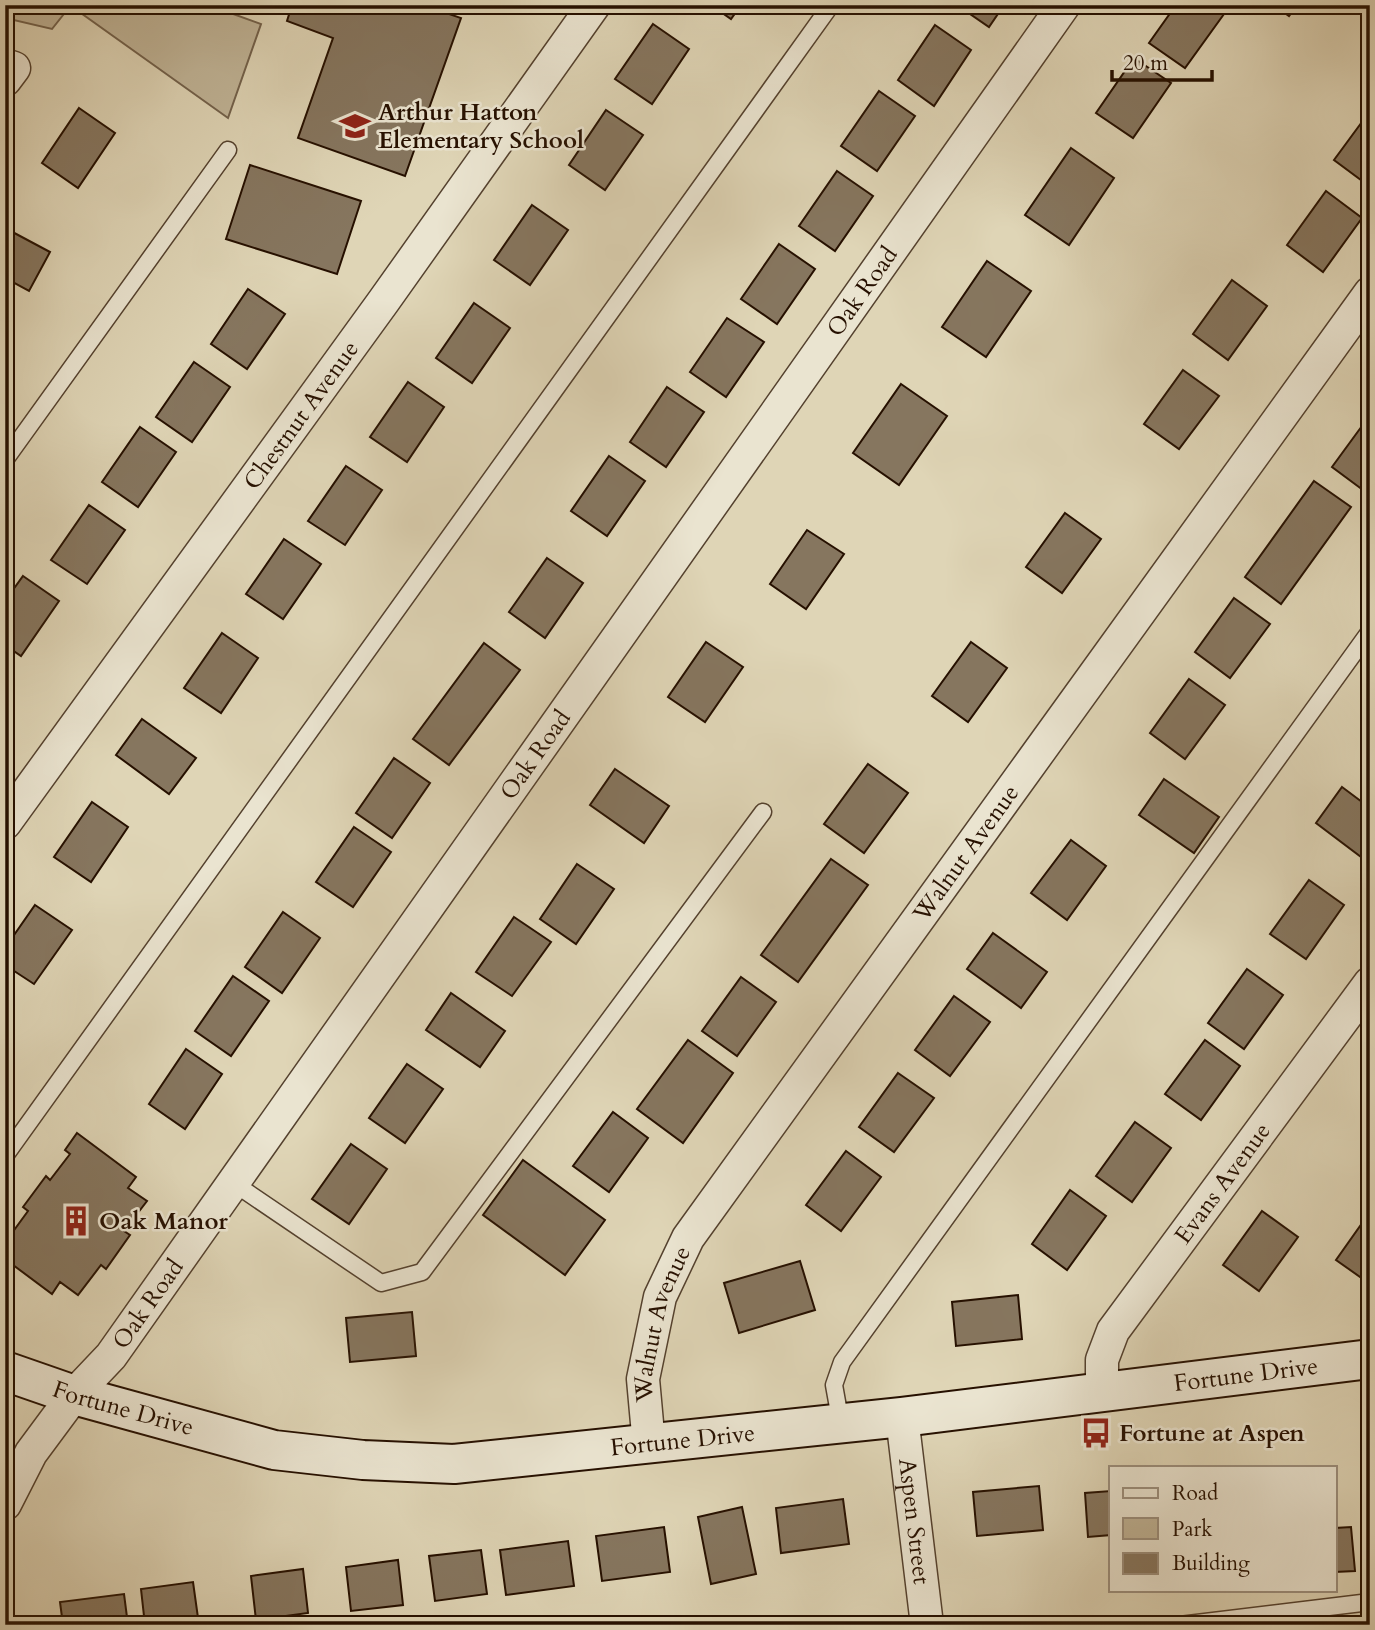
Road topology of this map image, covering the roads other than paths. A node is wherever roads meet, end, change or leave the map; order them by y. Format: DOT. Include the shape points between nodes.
graph roads {
  1 [pos="594,5"];
  2 [pos="831,5"];
  3 [pos="1064,5"];
  4 [pos="5,65"];
  5 [pos="5,80"];
  6 [pos="228,150"];
  7 [pos="1370,293"];
  8 [pos="5,460"];
  9 [pos="1370,631"];
  10 [pos="762,812"];
  11 [pos="5,823"];
  12 [pos="1370,982"];
  13 [pos="5,1156"];
  14 [pos="232,1182"];
  15 [pos="1370,1359"];
  16 [pos="5,1371"];
  17 [pos="1102,1392"];
  18 [pos="74,1395"];
  19 [pos="902,1417"];
  20 [pos="841,1424"];
  21 [pos="649,1445"];
  22 [pos="5,1504"];
  23 [pos="1370,1602"];
  24 [pos="927,1625"];
  25 [pos="1180,1625"];
  1 -- 11 [label="street, Chestnut Avenue"];
  2 -- 13 [label="lane"];
  3 -- 14 [label="street, Oak Road"];
  4 -- 5 [label="street" via="14,68"];
  6 -- 8 [label="lane"];
  7 -- 21 [label="street, Walnut Avenue" via="688,1238 660,1297 643,1379"];
  9 -- 20 [label="lane" via="842,1362 834,1385"];
  10 -- 14 [label="lane" via="422,1272 381,1283"];
  12 -- 17 [label="street, Evans Avenue" via="1113,1331 1102,1360"];
  14 -- 18 [label="street, Oak Road" via="111,1356"];
  15 -- 17 [label="main road, Fortune Drive"];
  16 -- 18 [label="main road, Fortune Drive"];
  17 -- 19 [label="main road, Fortune Drive"];
  18 -- 21 [label="main road, Fortune Drive" via="274,1450 363,1460 454,1464"];
  18 -- 22 [label="street, Oak Road" via="31,1453"];
  19 -- 20 [label="main road, Fortune Drive"];
  19 -- 24 [label="street, Aspen Street"];
  20 -- 21 [label="main road, Fortune Drive"];
  23 -- 25 [label="lane"];
}
